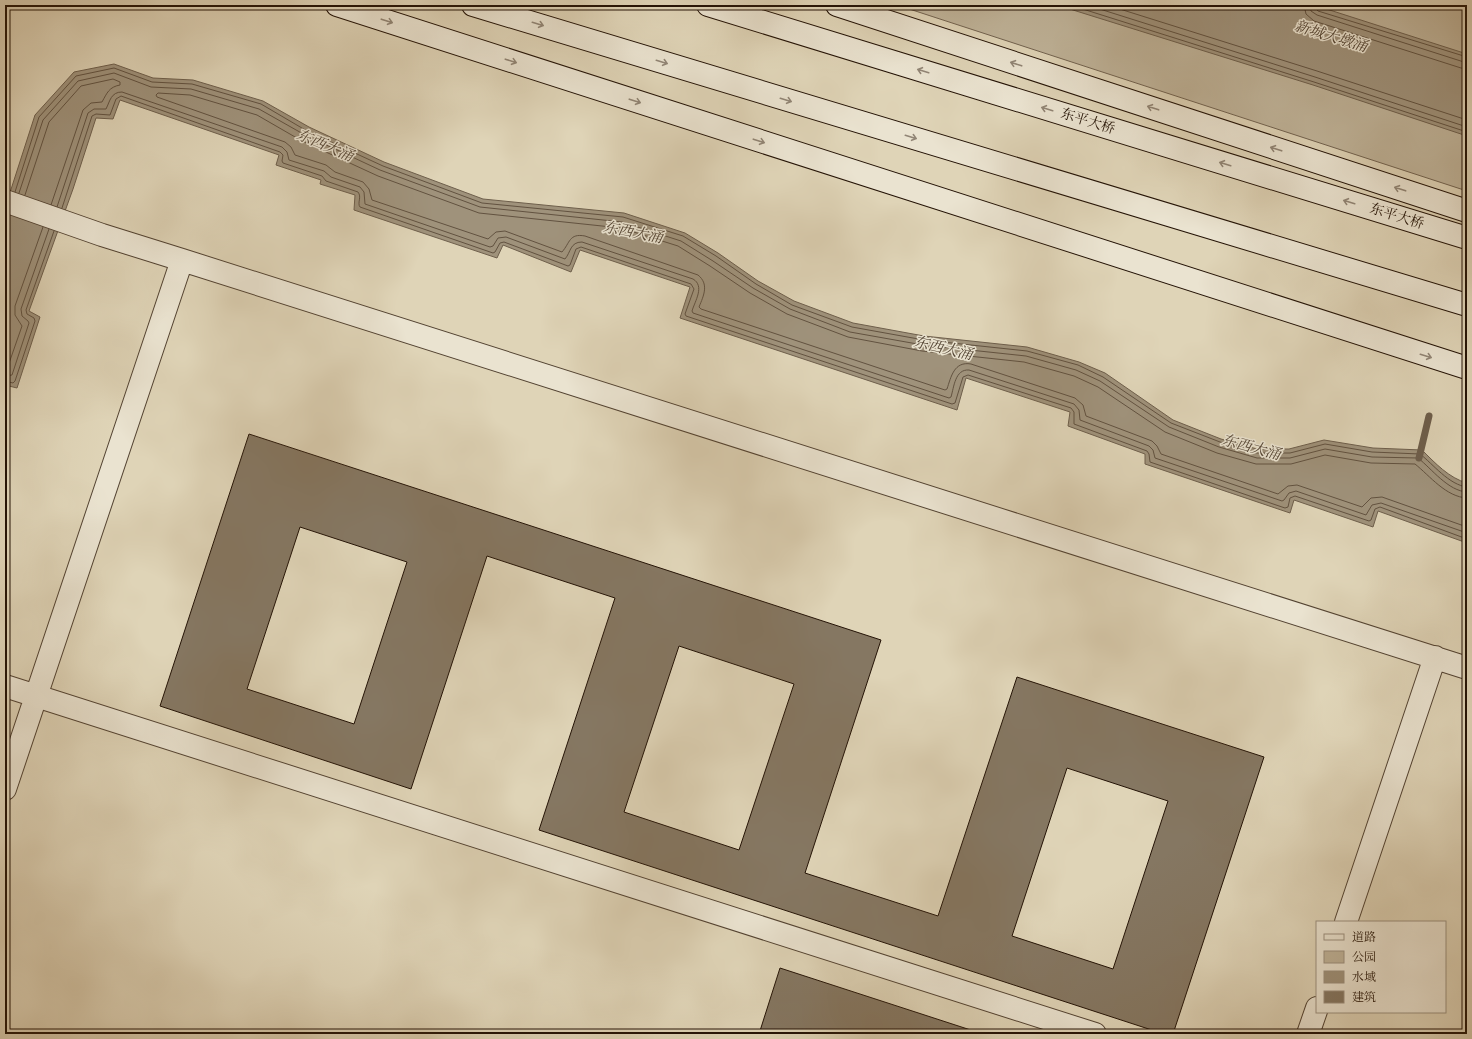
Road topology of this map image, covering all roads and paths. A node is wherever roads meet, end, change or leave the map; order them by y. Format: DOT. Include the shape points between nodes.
graph roads {
  1 [pos="337,5"];
  2 [pos="474,5"];
  3 [pos="708,5"];
  4 [pos="837,5"];
  5 [pos="5,201"];
  6 [pos="1467,211"];
  7 [pos="1467,238"];
  8 [pos="182,260"];
  9 [pos="1467,305"];
  10 [pos="1467,368"];
  11 [pos="1435,658"];
  12 [pos="1467,668"];
  13 [pos="5,686"];
  14 [pos="36,697"];
  15 [pos="5,789"];
  16 [pos="1346,921"];
  17 [pos="1316,1011"];
  18 [pos="1095,1034"];
  19 [pos="1308,1034"];
  1 -- 10 [label="main road, one-way"];
  2 -- 9 [label="main road, one-way"];
  7 -- 3 [label="main road, 东平大桥, one-way"];
  6 -- 4 [label="main road, one-way"];
  5 -- 8 [label="main road"];
  8 -- 11 [label="main road"];
  8 -- 14 [label="main road"];
  11 -- 12 [label="main road"];
  11 -- 16 [label="main road"];
  13 -- 14 [label="main road"];
  14 -- 15 [label="main road"];
  14 -- 18 [label="main road"];
  17 -- 19 [label="main road"];
}
